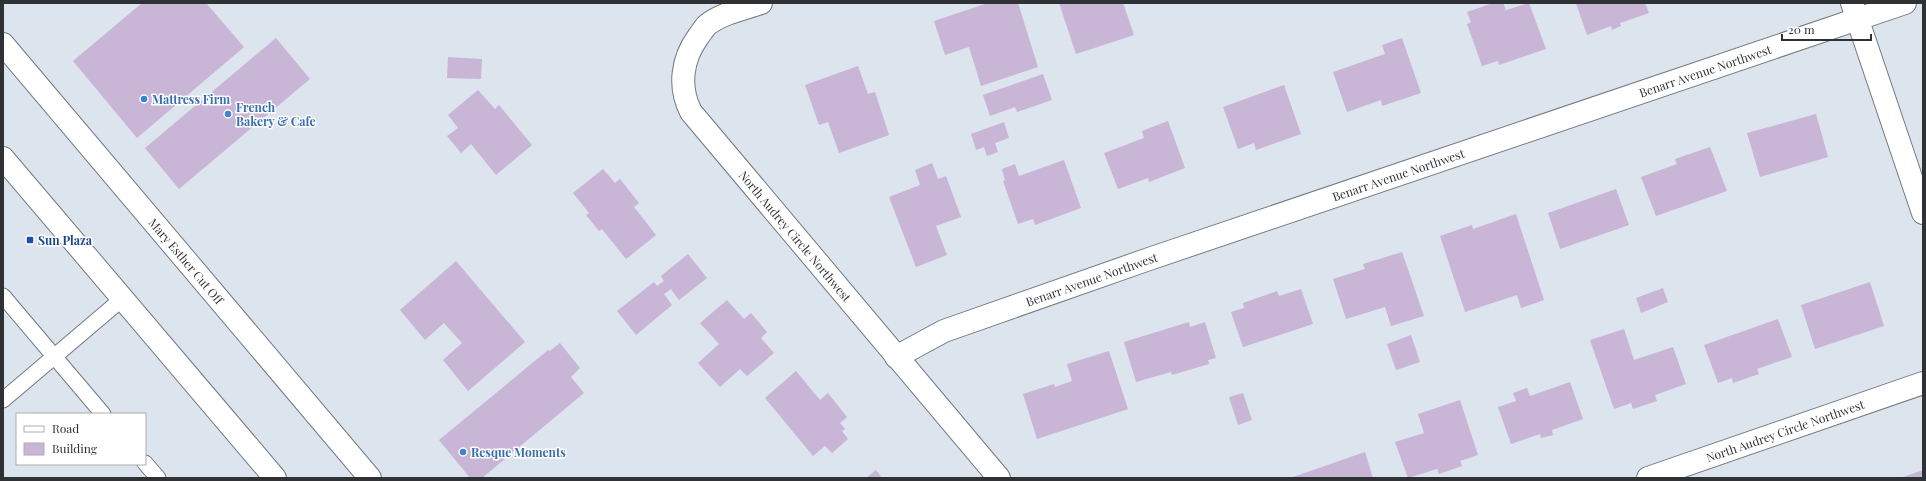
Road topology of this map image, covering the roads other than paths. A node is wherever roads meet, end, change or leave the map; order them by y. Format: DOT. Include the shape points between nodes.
graph roads {
  1 [pos="761,3"];
  2 [pos="1905,3"];
  3 [pos="1854,11"];
  4 [pos="3,44"];
  5 [pos="3,158"];
  6 [pos="1923,213"];
  7 [pos="3,296"];
  8 [pos="122,299"];
  9 [pos="54,356"];
  10 [pos="896,357"];
  11 [pos="1923,383"];
  12 [pos="3,400"];
  13 [pos="102,413"];
  14 [pos="146,464"];
  15 [pos="158,478"];
  16 [pos="275,478"];
  17 [pos="370,478"];
  18 [pos="999,478"];
  19 [pos="1648,478"];
  1 -- 10 [label="street, North Audrey Circle Northwest" via="725,15 706,25 691,47 684,66 682,82 685,100 690,112"];
  2 -- 3 [label="street, Benarr Avenue Northwest"];
  3 -- 6 [label="street"];
  3 -- 10 [label="street, Benarr Avenue Northwest" via="951,328"];
  4 -- 17 [label="street, Mary Esther Cut Off"];
  5 -- 8 [label="street"];
  7 -- 9 [label="lane"];
  8 -- 9 [label="lane"];
  8 -- 16 [label="street"];
  9 -- 12 [label="lane"];
  9 -- 13 [label="lane"];
  10 -- 18 [label="street, North Audrey Circle Northwest"];
  11 -- 19 [label="street, North Audrey Circle Northwest"];
  14 -- 15 [label="lane"];
}
